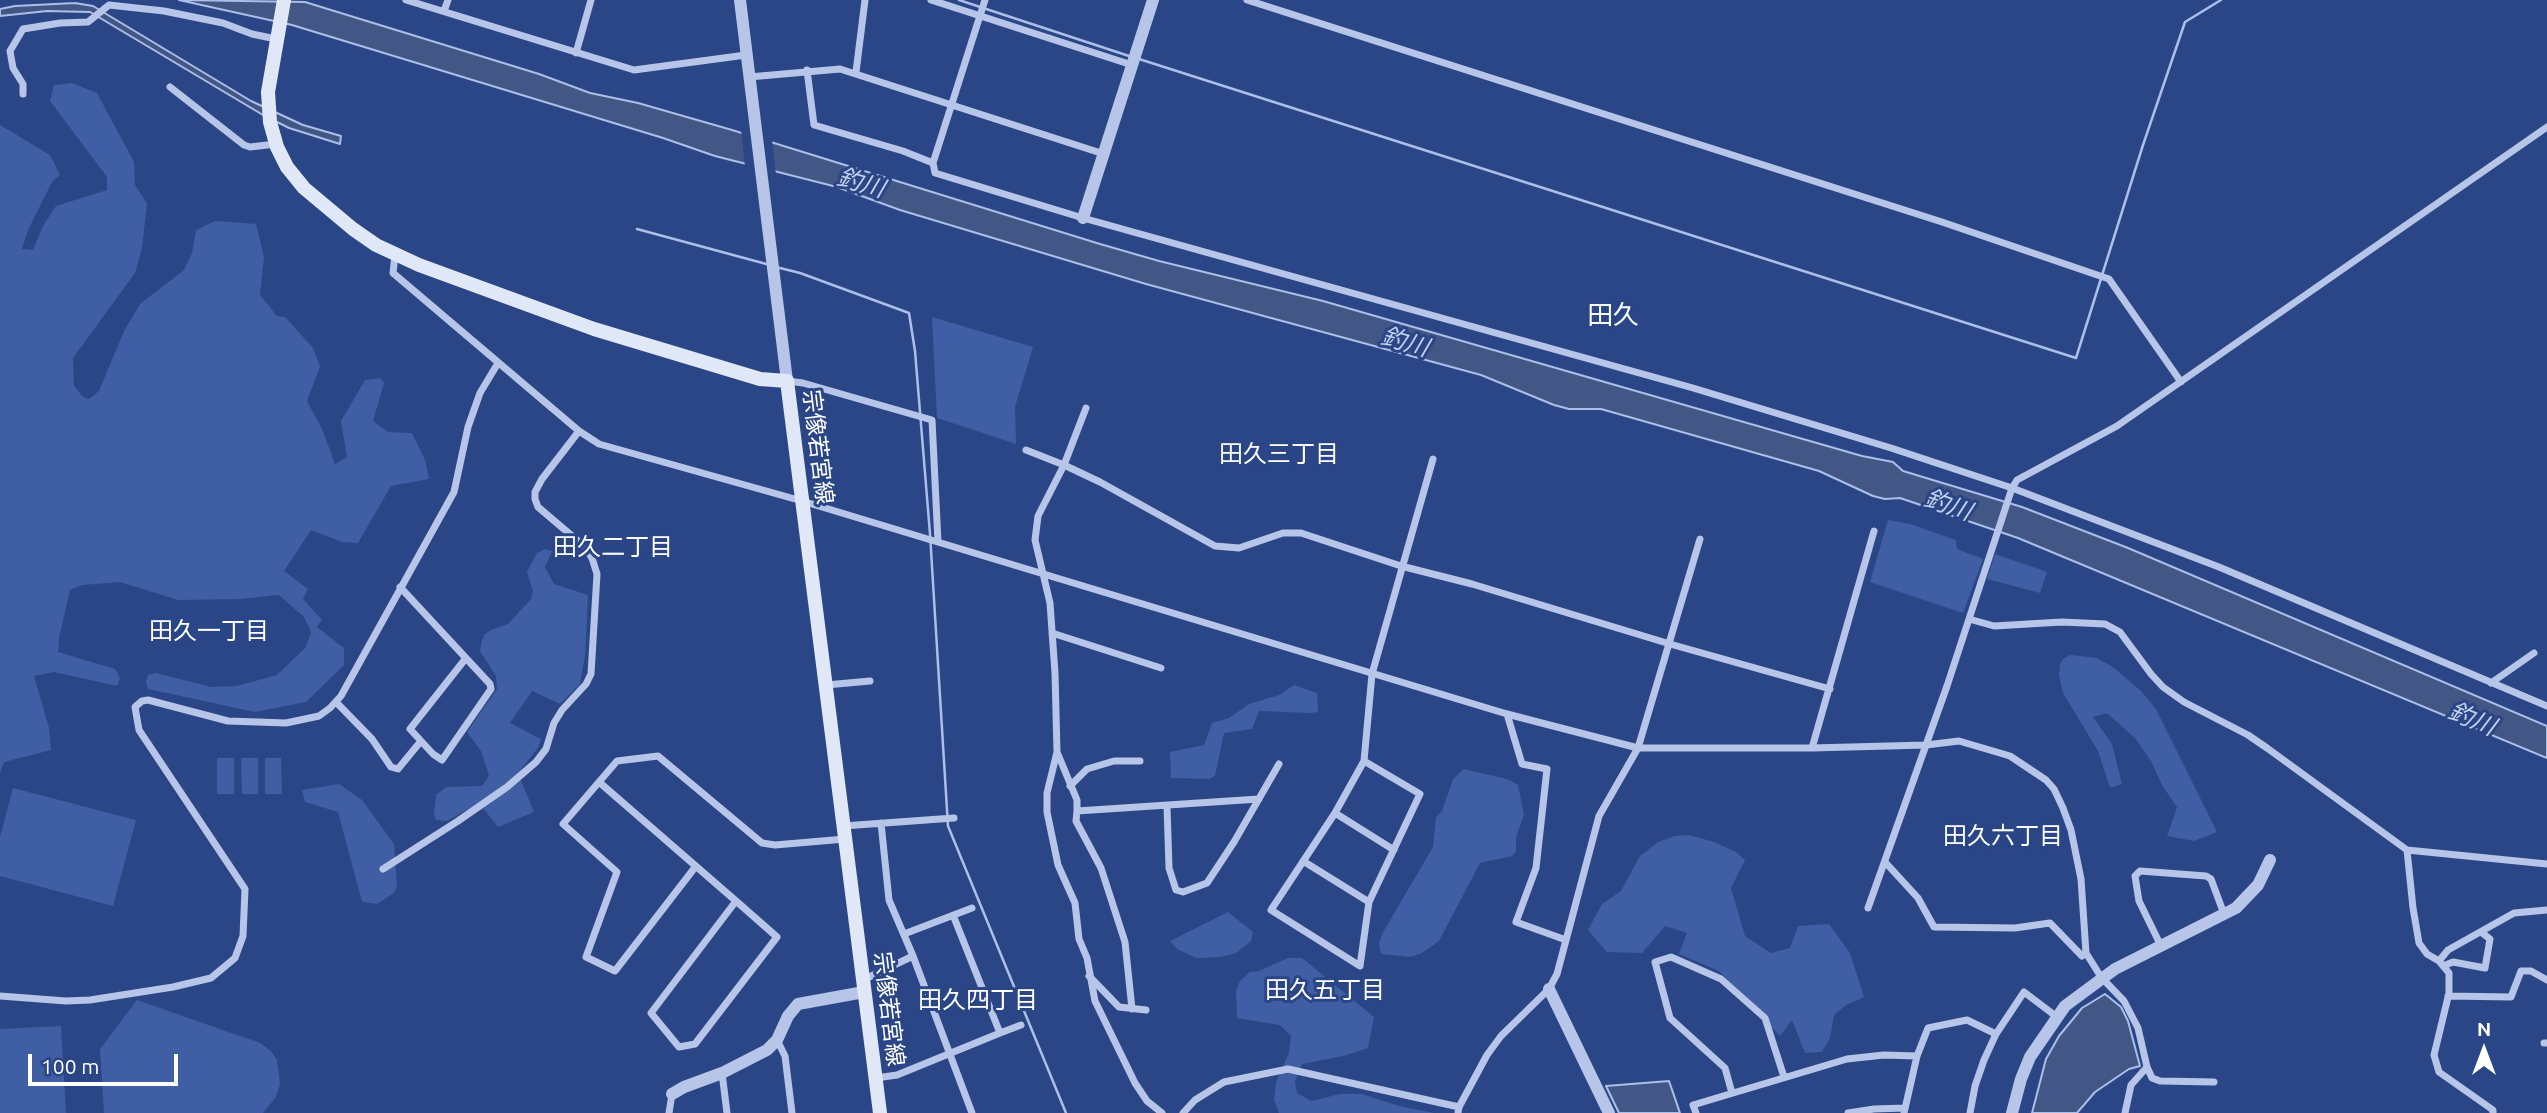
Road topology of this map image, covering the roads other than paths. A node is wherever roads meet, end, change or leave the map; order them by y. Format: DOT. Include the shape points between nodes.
graph roads {
  1 [pos="284,0"];
  2 [pos="406,0"];
  3 [pos="448,0"];
  4 [pos="591,0"];
  5 [pos="740,0"];
  6 [pos="865,0"];
  7 [pos="931,0"];
  8 [pos="985,0"];
  9 [pos="1153,0"];
  10 [pos="1247,0"];
  11 [pos="444,11"];
  12 [pos="980,16"];
  13 [pos="276,37"];
  14 [pos="576,53"];
  15 [pos="746,55"];
  16 [pos="1132,65"];
  17 [pos="807,70"];
  18 [pos="856,72"];
  19 [pos="749,77"];
  20 [pos="170,87"];
  21 [pos="23,94"];
  22 [pos="952,104"];
  23 [pos="2547,127"];
  24 [pos="276,144"];
  25 [pos="1104,154"];
  26 [pos="933,163"];
  27 [pos="1083,218"];
  28 [pos="395,255"];
  29 [pos="498,363"];
  30 [pos="787,381"];
  31 [pos="2181,382"];
  32 [pos="1086,408"];
  33 [pos="579,431"];
  34 [pos="1026,450"];
  35 [pos="1433,459"];
  36 [pos="1064,464"];
  37 [pos="2011,491"];
  38 [pos="802,501"];
  39 [pos="1874,531"];
  40 [pos="1700,539"];
  41 [pos="938,542"];
  42 [pos="1401,566"];
  43 [pos="1042,575"];
  44 [pos="400,587"];
  45 [pos="1969,620"];
  46 [pos="1052,633"];
  47 [pos="1670,644"];
  48 [pos="2534,653"];
  49 [pos="466,658"];
  50 [pos="1161,668"];
  51 [pos="1372,674"];
  52 [pos="870,681"];
  53 [pos="2491,683"];
  54 [pos="826,685"];
  55 [pos="1830,689"];
  56 [pos="336,702"];
  57 [pos="2547,706"];
  58 [pos="1507,714"];
  59 [pos="421,741"];
  60 [pos="1926,745"];
  61 [pos="1638,748"];
  62 [pos="1812,748"];
  63 [pos="1057,752"];
  64 [pos="1140,761"];
  65 [pos="1364,761"];
  66 [pos="1279,764"];
  67 [pos="599,782"];
  68 [pos="1070,786"];
  69 [pos="1259,799"];
  70 [pos="1167,806"];
  71 [pos="1077,811"];
  72 [pos="1335,813"];
  73 [pos="954,818"];
  74 [pos="881,823"];
  75 [pos="844,833"];
  76 [pos="1394,850"];
  77 [pos="2407,850"];
  78 [pos="2270,860"];
  79 [pos="1303,861"];
  80 [pos="1885,862"];
  81 [pos="2547,864"];
  82 [pos="696,866"];
  83 [pos="383,869"];
  84 [pos="736,901"];
  85 [pos="1369,902"];
  86 [pos="972,908"];
  87 [pos="1868,908"];
  88 [pos="2547,910"];
  89 [pos="953,915"];
  90 [pos="2224,915"];
  91 [pos="2481,932"];
  92 [pos="904,934"];
  93 [pos="1566,940"];
  94 [pos="2161,946"];
  95 [pos="2086,953"];
  96 [pos="913,956"];
  97 [pos="2441,964"];
  98 [pos="1089,976"];
  99 [pos="2101,977"];
  100 [pos="2547,979"];
  101 [pos="863,986"];
  102 [pos="1549,989"];
  103 [pos="0,996"];
  104 [pos="2448,996"];
  105 [pos="1132,1010"];
  106 [pos="1146,1010"];
  107 [pos="2057,1017"];
  108 [pos="1021,1025"];
  109 [pos="1000,1032"];
  110 [pos="1996,1034"];
  111 [pos="777,1040"];
  112 [pos="949,1053"];
  113 [pos="1917,1056"];
  114 [pos="2147,1067"];
  115 [pos="722,1073"];
  116 [pos="1784,1077"];
  117 [pos="875,1078"];
  118 [pos="2214,1082"];
  119 [pos="1731,1093"];
  120 [pos="672,1094"];
  121 [pos="1459,1110"];
  122 [pos="1905,1111"];
  123 [pos="669,1113"];
  124 [pos="727,1113"];
  125 [pos="792,1113"];
  126 [pos="880,1113"];
  127 [pos="970,1113"];
  128 [pos="1162,1113"];
  129 [pos="1184,1113"];
  130 [pos="1609,1113"];
  131 [pos="1696,1113"];
  132 [pos="1849,1113"];
  133 [pos="1970,1113"];
  134 [pos="2012,1113"];
  135 [pos="2125,1113"];
  136 [pos="2493,1113"];
  1 -- 13 [label="main road, 宗像若宮線"];
  2 -- 11 [label="street"];
  3 -- 11 [label="street"];
  4 -- 14 [label="street"];
  5 -- 15 [label="street"];
  6 -- 18 [label="street"];
  7 -- 12 [label="street"];
  8 -- 12 [label="street"];
  9 -- 16 [label="street"];
  10 -- 31 [label="street" via="2109,279"];
  11 -- 14 [label="street"];
  12 -- 16 [label="street"];
  12 -- 22 [label="street"];
  13 -- 21 [label="street" via="164,10 109,5 88,22 23,29 10,51"];
  13 -- 24 [label="main road, 宗像若宮線" via="269,83 269,115"];
  14 -- 15 [label="street" via="634,70"];
  15 -- 19 [label="street"];
  16 -- 25 [label="street"];
  17 -- 18 [label="street"];
  17 -- 19 [label="street"];
  17 -- 26 [label="street" via="814,125"];
  18 -- 22 [label="street"];
  19 -- 30 [label="street"];
  20 -- 24 [label="street" via="244,145"];
  22 -- 25 [label="street"];
  22 -- 26 [label="street"];
  23 -- 31 [label="street"];
  24 -- 28 [label="main road, 宗像若宮線" via="287,167 322,206"];
  25 -- 27 [label="street"];
  26 -- 27 [label="street" via="934,173"];
  27 -- 37 [label="street" via="1693,388 1891,448"];
  28 -- 29 [label="street" via="393,273"];
  28 -- 30 [label="main road, 宗像若宮線" via="594,330 760,379"];
  29 -- 33 [label="street"];
  29 -- 44 [label="street" via="480,393 468,427 454,492"];
  30 -- 38 [label="main road, 宗像若宮線"];
  30 -- 41 [label="street" via="932,420"];
  31 -- 37 [label="street" via="2117,426 2017,480"];
  32 -- 36 [label="street"];
  33 -- 38 [label="street" via="599,444"];
  33 -- 83 [label="street" via="542,480 535,499 592,558 597,574 591,674 562,710 536,762 508,787"];
  34 -- 36 [label="street"];
  35 -- 42 [label="street"];
  36 -- 42 [label="street" via="1215,546 1239,548 1283,533 1301,533"];
  36 -- 43 [label="street" via="1038,516 1035,540"];
  37 -- 45 [label="street"];
  37 -- 53 [label="street" via="2219,567"];
  38 -- 41 [label="street"];
  38 -- 54 [label="main road, 宗像若宮線"];
  39 -- 55 [label="street"];
  40 -- 47 [label="street"];
  41 -- 43 [label="street"];
  42 -- 47 [label="street"];
  42 -- 51 [label="street"];
  43 -- 46 [label="street"];
  43 -- 51 [label="street"];
  44 -- 49 [label="street"];
  44 -- 56 [label="street"];
  45 -- 60 [label="street"];
  45 -- 77 [label="street" via="1994,626 2105,624 2120,632 2163,687 2248,735"];
  46 -- 50 [label="street"];
  46 -- 63 [label="street"];
  47 -- 55 [label="street"];
  47 -- 61 [label="street"];
  48 -- 53 [label="street"];
  49 -- 59 [label="street" via="410,729"];
  49 -- 59 [label="street" via="491,689 442,760"];
  51 -- 58 [label="street"];
  51 -- 65 [label="street"];
  52 -- 54 [label="street"];
  53 -- 57 [label="street"];
  54 -- 75 [label="main road, 宗像若宮線"];
  55 -- 62 [label="street"];
  56 -- 59 [label="street" via="372,739 391,767 398,769"];
  56 -- 103 [label="street" via="319,716 286,723 229,721 148,700 138,703 139,730 245,889 243,936 235,958 211,978 173,987 90,1000"];
  58 -- 61 [label="street"];
  58 -- 93 [label="street" via="1522,764 1547,769 1536,868 1516,922"];
  60 -- 62 [label="street"];
  60 -- 80 [label="street"];
  60 -- 95 [label="street" via="1959,741 2010,756 2054,789 2071,830 2081,879"];
  61 -- 62 [label="street"];
  61 -- 93 [label="street" via="1599,816"];
  63 -- 68 [label="street"];
  63 -- 98 [label="street" via="1047,812 1058,865 1075,903"];
  64 -- 68 [label="street" via="1114,761 1087,769"];
  65 -- 72 [label="street"];
  65 -- 76 [label="street" via="1420,794"];
  66 -- 69 [label="street"];
  67 -- 75 [label="street" via="617,761 658,756 762,843 775,845"];
  67 -- 82 [label="street"];
  67 -- 82 [label="street" via="563,824 617,872 586,957 615,971"];
  68 -- 71 [label="street"];
  69 -- 70 [label="street"];
  69 -- 70 [label="street" via="1208,883 1183,892 1176,890 1168,869"];
  70 -- 71 [label="street"];
  71 -- 105 [label="street" via="1076,821 1101,869 1125,942"];
  72 -- 76 [label="street"];
  72 -- 79 [label="street"];
  73 -- 74 [label="street"];
  74 -- 75 [label="street"];
  74 -- 92 [label="street" via="889,900"];
  75 -- 101 [label="main road, 宗像若宮線"];
  76 -- 85 [label="street"];
  77 -- 81 [label="street"];
  77 -- 97 [label="street" via="2419,943"];
  78 -- 90 [label="street" via="2249,897"];
  79 -- 85 [label="street"];
  79 -- 85 [label="street" via="1271,910 1360,966"];
  80 -- 87 [label="street"];
  80 -- 95 [label="street" via="1918,898 1934,927 2015,928 2050,923 2082,956"];
  82 -- 84 [label="street"];
  84 -- 84 [label="street" via="777,937 695,1044 679,1047 651,1013"];
  86 -- 89 [label="street"];
  88 -- 91 [label="street" via="2514,914"];
  89 -- 92 [label="street"];
  89 -- 109 [label="street"];
  90 -- 94 [label="street"];
  90 -- 94 [label="street" via="2206,876 2140,871 2135,876 2139,901"];
  91 -- 97 [label="street" via="2448,950"];
  91 -- 97 [label="street" via="2490,939 2485,968"];
  92 -- 96 [label="street"];
  93 -- 102 [label="street"];
  94 -- 99 [label="street"];
  95 -- 99 [label="street"];
  96 -- 101 [label="street"];
  96 -- 112 [label="street"];
  97 -- 104 [label="street" via="2449,973"];
  98 -- 105 [label="street" via="1119,1007"];
  98 -- 128 [label="street" via="1095,1001 1135,1083"];
  99 -- 107 [label="street"];
  99 -- 114 [label="street" via="2124,1000 2138,1028"];
  100 -- 104 [label="street" via="2521,971 2511,997"];
  101 -- 111 [label="street" via="798,1004"];
  101 -- 117 [label="main road, 宗像若宮線"];
  102 -- 121 [label="street" via="1501,1036"];
  102 -- 130 [label="street"];
  104 -- 136 [label="street" via="2434,1055 2439,1072"];
  105 -- 106 [label="street"];
  107 -- 110 [label="street" via="2024,992"];
  107 -- 134 [label="street" via="2030,1057"];
  108 -- 109 [label="street"];
  109 -- 112 [label="street"];
  110 -- 113 [label="street" via="1967,1020 1928,1028"];
  110 -- 133 [label="street" via="1975,1086"];
  111 -- 115 [label="street"];
  111 -- 125 [label="street" via="785,1056"];
  112 -- 117 [label="street" via="897,1075"];
  112 -- 127 [label="street"];
  113 -- 116 [label="street" via="1847,1059"];
  113 -- 122 [label="street"];
  114 -- 118 [label="street" via="2152,1078 2160,1081"];
  114 -- 135 [label="street" via="2131,1085"];
  115 -- 120 [label="street"];
  115 -- 124 [label="street"];
  116 -- 119 [label="street"];
  116 -- 119 [label="street" via="1765,1018 1721,979 1671,957 1655,962 1670,1018 1725,1068"];
  117 -- 126 [label="main road, 宗像若宮線"];
  119 -- 131 [label="street" via="1693,1105"];
  120 -- 123 [label="street"];
  121 -- 129 [label="street" via="1288,1069 1224,1082 1195,1100"];
  122 -- 132 [label="street"];
}
